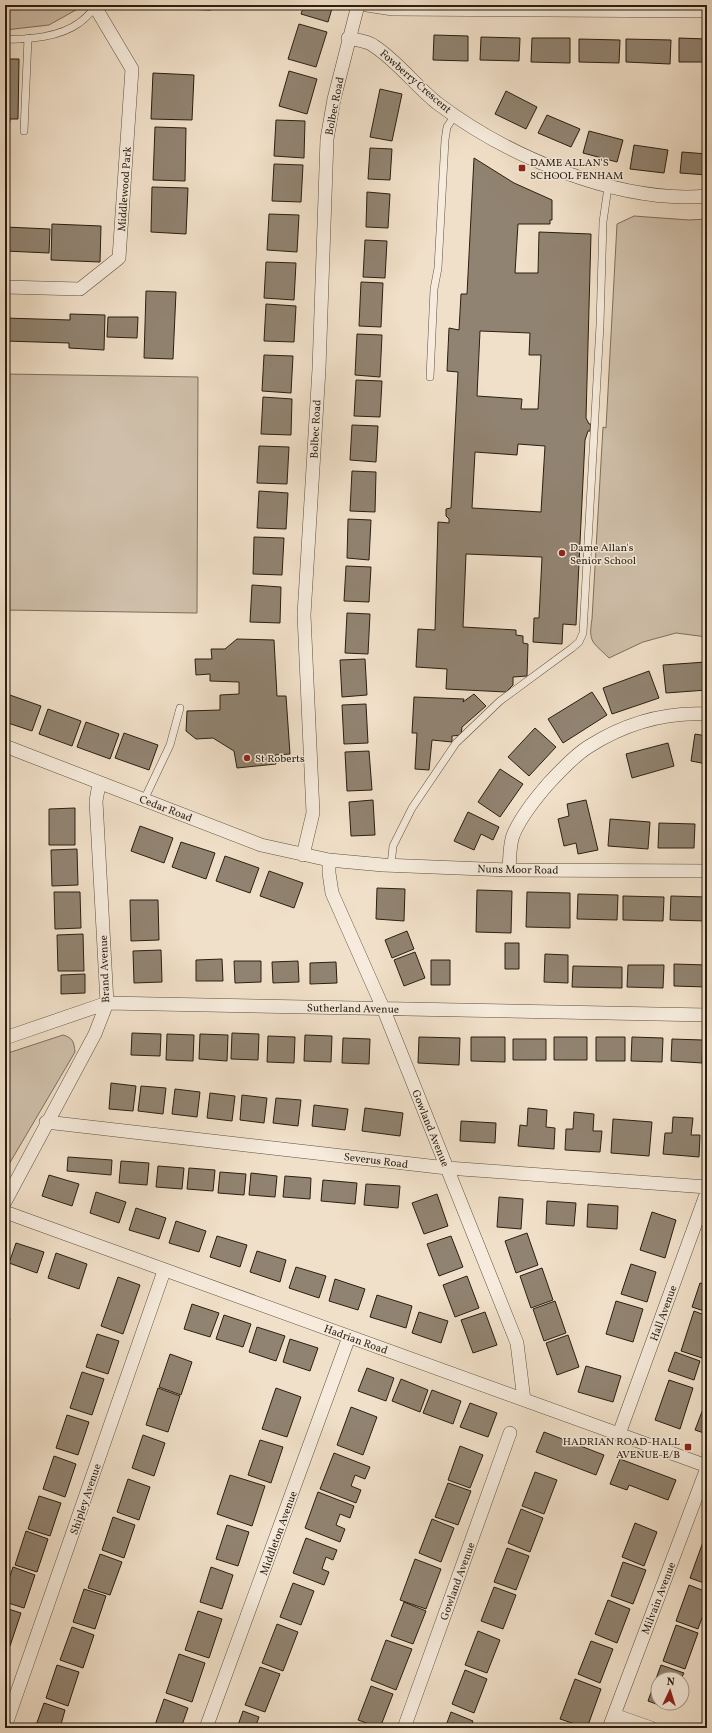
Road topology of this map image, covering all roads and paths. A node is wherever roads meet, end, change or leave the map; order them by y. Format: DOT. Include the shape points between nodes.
graph roads {
  1 [pos="358,5"];
  2 [pos="367,5"];
  3 [pos="94,6"];
  4 [pos="707,11"];
  5 [pos="28,38"];
  6 [pos="348,38"];
  7 [pos="5,39"];
  8 [pos="455,115"];
  9 [pos="24,131"];
  10 [pos="608,187"];
  11 [pos="707,196"];
  12 [pos="5,287"];
  13 [pos="430,377"];
  14 [pos="180,708"];
  15 [pos="707,714"];
  16 [pos="5,746"];
  17 [pos="99,784"];
  18 [pos="144,800"];
  19 [pos="303,855"];
  20 [pos="329,860"];
  21 [pos="391,865"];
  22 [pos="509,870"];
  23 [pos="707,871"];
  24 [pos="107,1003"];
  25 [pos="383,1008"];
  26 [pos="707,1016"];
  27 [pos="5,1038"];
  28 [pos="46,1122"];
  29 [pos="447,1168"];
  30 [pos="707,1187"];
  31 [pos="707,1192"];
  32 [pos="5,1202"];
  33 [pos="5,1212"];
  34 [pos="164,1271"];
  35 [pos="349,1337"];
  36 [pos="524,1400"];
  37 [pos="510,1433"];
  38 [pos="618,1434"];
  39 [pos="707,1467"];
  40 [pos="614,1715"];
  41 [pos="707,1720"];
  42 [pos="5,1727"];
  43 [pos="206,1728"];
  44 [pos="404,1728"];
  45 [pos="609,1728"];
  46 [pos="651,1728"];
  47 [pos="704,1728"];
  1 -- 6 [label="street, Bolbec Road"];
  2 -- 4 [label="street" via="393,9"];
  3 -- 5 [label="lane" via="78,24 59,32"];
  3 -- 12 [label="street, Middlewood Park" via="132,69 119,258 80,289"];
  5 -- 7 [label="lane"];
  5 -- 9 [label="lane"];
  6 -- 8 [label="street, Fowberry Crescent" via="374,45 436,102"];
  6 -- 19 [label="street, Bolbec Road" via="327,139 319,369 304,615 313,813"];
  8 -- 10 [label="street, Fowberry Crescent" via="485,135 531,159"];
  8 -- 13 [label="lane" via="447,127 445,140"];
  10 -- 11 [label="street, Fowberry Crescent" via="640,194"];
  10 -- 21 [label="lane" via="603,222 600,325 583,633 579,642 500,701 456,743 412,808 393,846"];
  14 -- 18 [label="lane" via="170,745"];
  15 -- 22 [label="street" via="687,713 653,718 587,747 560,771 532,802 513,835"];
  16 -- 17 [label="street, Cedar Road"];
  17 -- 18 [label="street, Cedar Road"];
  17 -- 24 [label="street, Brand Avenue" via="96,802"];
  18 -- 19 [label="street, Cedar Road" via="261,845"];
  19 -- 20 [label="street, Cedar Road"];
  20 -- 21 [label="street, Nuns Moor Road"];
  20 -- 25 [label="street, Gowland Avenue" via="332,893"];
  21 -- 22 [label="street, Nuns Moor Road"];
  22 -- 23 [label="street, Nuns Moor Road"];
  24 -- 25 [label="street, Sutherland Avenue"];
  24 -- 27 [label="street, Sutherland Avenue"];
  24 -- 28 [label="street, Brand Avenue" via="95,1034"];
  25 -- 26 [label="street, Sutherland Avenue"];
  25 -- 29 [label="street, Gowland Avenue"];
  28 -- 29 [label="street, Severus Road"];
  28 -- 32 [label="street, Brand Avenue"];
  29 -- 30 [label="street, Severus Road"];
  29 -- 36 [label="street, Gowland Avenue" via="517,1342"];
  31 -- 38 [label="street, Hall Avenue"];
  33 -- 34 [label="street, Hadrian Road"];
  34 -- 35 [label="street, Hadrian Road"];
  34 -- 42 [label="street, Shipley Avenue"];
  35 -- 36 [label="street, Hadrian Road"];
  35 -- 43 [label="street, Middleton Avenue"];
  36 -- 38 [label="street, Hadrian Road"];
  37 -- 44 [label="street, Gowland Avenue"];
  38 -- 39 [label="street, Hadrian Road"];
  39 -- 40 [label="street, Milvain Avenue"];
  40 -- 45 [label="street, Milvain Avenue"];
  40 -- 46 [label="street"];
  41 -- 47 [label="lane"];
}
